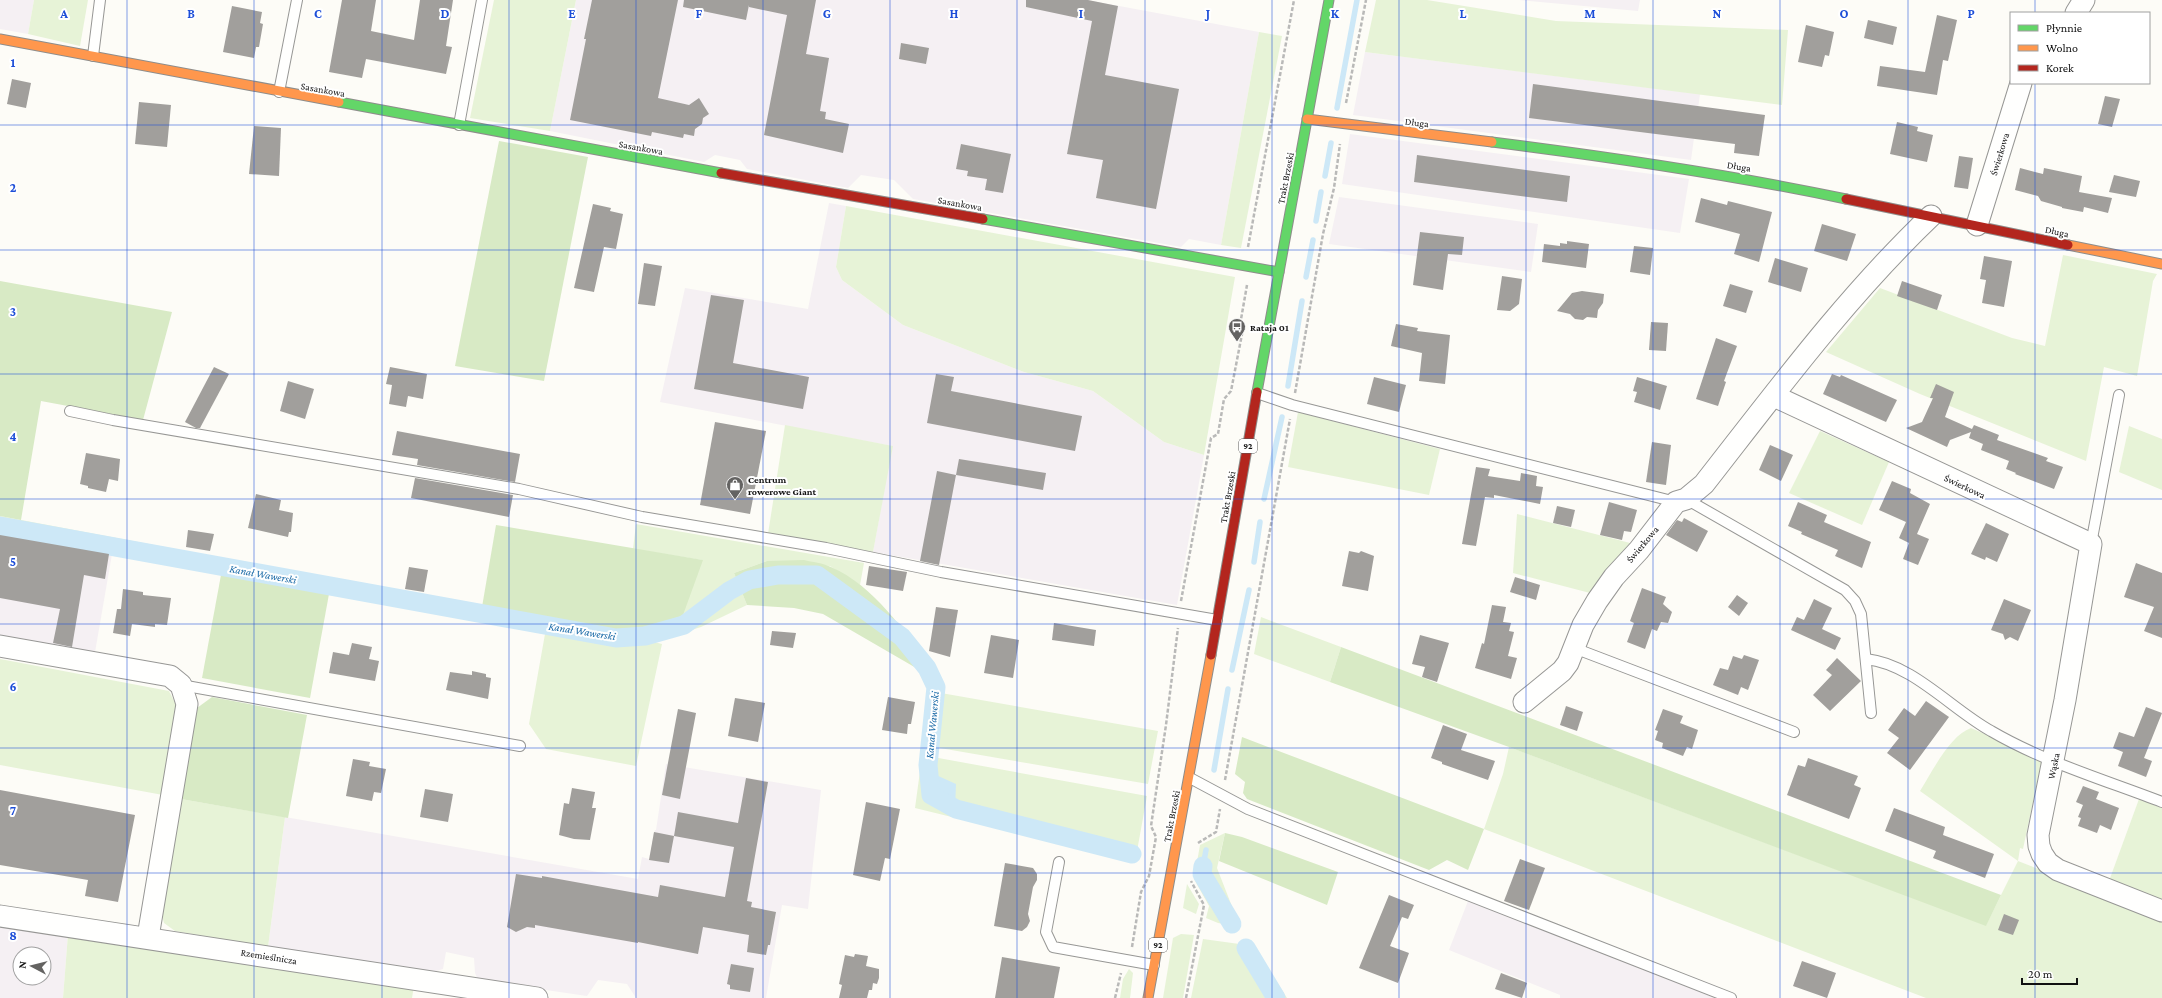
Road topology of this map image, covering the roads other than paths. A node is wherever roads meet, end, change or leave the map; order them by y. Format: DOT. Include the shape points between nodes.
graph roads {
  1 [pos="100,0"];
  2 [pos="297,0"];
  3 [pos="482,0"];
  4 [pos="1329,0"];
  5 [pos="2084,0"];
  6 [pos="2077,12"];
  7 [pos="0,39"];
  8 [pos="93,56"];
  9 [pos="2021,84"];
  10 [pos="279,92"];
  11 [pos="1307,119"];
  12 [pos="459,125"];
  13 [pos="1931,216"];
  14 [pos="1977,226"];
  15 [pos="2162,264"];
  16 [pos="1280,272"];
  17 [pos="1257,393"];
  18 [pos="2119,395"];
  19 [pos="1774,396"];
  20 [pos="70,411"];
  21 [pos="1681,501"];
  22 [pos="2091,544"];
  23 [pos="1217,620"];
  24 [pos="0,646"];
  25 [pos="1574,648"];
  26 [pos="1866,659"];
  27 [pos="181,684"];
  28 [pos="1524,702"];
  29 [pos="1871,713"];
  30 [pos="1794,732"];
  31 [pos="520,746"];
  32 [pos="2054,761"];
  33 [pos="1190,778"];
  34 [pos="2162,802"];
  35 [pos="1059,862"];
  36 [pos="2162,911"];
  37 [pos="0,916"];
  38 [pos="148,937"];
  39 [pos="1154,965"];
  40 [pos="537,998"];
  41 [pos="1148,998"];
  42 [pos="1731,998"];
  1 -- 8 [label="lane"];
  2 -- 10 [label="lane"];
  3 -- 12 [label="lane"];
  4 -- 11 [label="street, Trakt Brzeski / 92"];
  5 -- 6 [label="street"];
  7 -- 8 [label="street, Sasankowa"];
  8 -- 10 [label="street, Sasankowa"];
  9 -- 14 [label="street, Świerkowa"];
  10 -- 12 [label="street, Sasankowa"];
  11 -- 13 [label="street, Długa" via="1632,160 1755,180"];
  11 -- 16 [label="street, Trakt Brzeski / 92"];
  12 -- 16 [label="street, Sasankowa"];
  13 -- 14 [label="street, Długa"];
  13 -- 19 [label="street, Świerkowa" via="1891,254 1823,332"];
  14 -- 15 [label="street, Długa"];
  16 -- 17 [label="street, Trakt Brzeski / 92"];
  17 -- 21 [label="lane" via="1292,405"];
  17 -- 23 [label="street, Trakt Brzeski / 92"];
  18 -- 22 [label="lane"];
  19 -- 21 [label="street, Świerkowa" via="1704,484"];
  19 -- 22 [label="street, Świerkowa"];
  20 -- 23 [label="lane" via="519,489 642,517"];
  21 -- 25 [label="street, Świerkowa" via="1614,577 1583,625"];
  21 -- 26 [label="lane" via="1845,590 1855,601 1861,614"];
  22 -- 32 [label="street, Wąska"];
  23 -- 33 [label="street, Trakt Brzeski / 92"];
  24 -- 27 [label="street" via="170,676"];
  25 -- 28 [label="street, Świerkowa" via="1562,671"];
  25 -- 30 [label="lane"];
  26 -- 29 [label="lane"];
  26 -- 32 [label="lane" via="1897,667 1991,731"];
  27 -- 31 [label="lane"];
  27 -- 38 [label="street" via="187,704"];
  32 -- 34 [label="lane"];
  32 -- 36 [label="street, Wąska" via="2038,835 2039,846 2048,862 2074,877"];
  33 -- 39 [label="street, Trakt Brzeski / 92"];
  33 -- 42 [label="lane" via="1248,809"];
  35 -- 39 [label="lane" via="1046,932 1053,947"];
  37 -- 38 [label="street, Rzemieślnicza"];
  38 -- 40 [label="street, Rzemieślnicza"];
  39 -- 41 [label="street, Trakt Brzeski / 92"];
}
